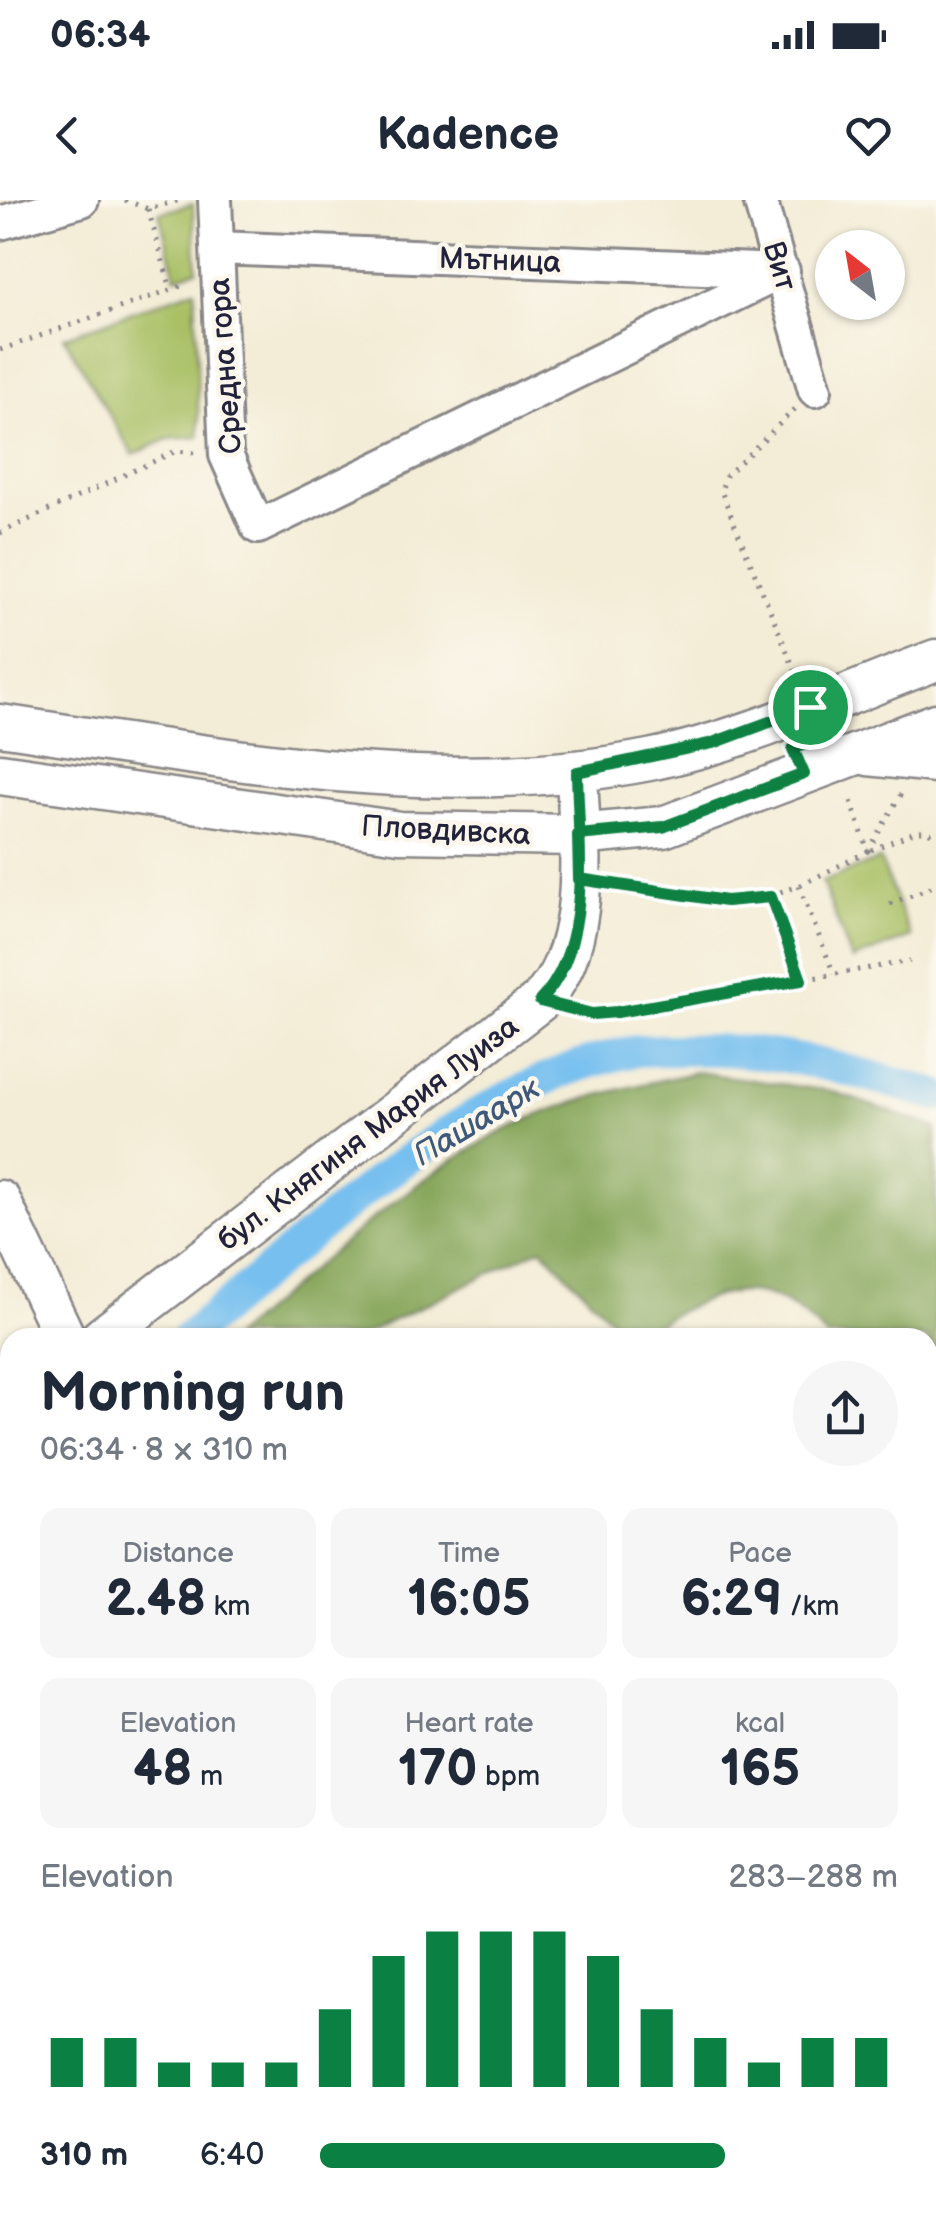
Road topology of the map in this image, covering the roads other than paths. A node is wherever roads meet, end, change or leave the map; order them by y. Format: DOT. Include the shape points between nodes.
graph roads {
  1 [pos="82,200"];
  2 [pos="215,200"];
  3 [pos="760,200"];
  4 [pos="0,223"];
  5 [pos="218,260"];
  6 [pos="783,271"];
  7 [pos="815,390"];
  8 [pos="936,660"];
  9 [pos="0,725"];
  10 [pos="931,748"];
  11 [pos="577,772"];
  12 [pos="0,774"];
  13 [pos="578,835"];
  14 [pos="5,1226"];
  15 [pos="60,1328"];
  16 [pos="115,1328"];
  1 -- 4 [label="street"];
  2 -- 5 [label="street, Средна гора"];
  3 -- 6 [label="street, Вит"];
  5 -- 6 [label="street, Мътница"];
  5 -- 6 [label="street, Средна гора" via="226,455 258,527"];
  6 -- 7 [label="street, Вит"];
  8 -- 11 [label="street, Пловдивска" via="713,743"];
  9 -- 11 [label="street, Пловдивска" via="373,775"];
  10 -- 13 [label="street, Пловдивска" via="663,827"];
  11 -- 13 [label="street, бул. Княгиня Мария Луиза"];
  12 -- 13 [label="street, Пловдивска" via="400,832"];
  13 -- 16 [label="street, бул. Княгиня Мария Луиза" via="568,959 557,983"];
  14 -- 15 [label="street"];
}
